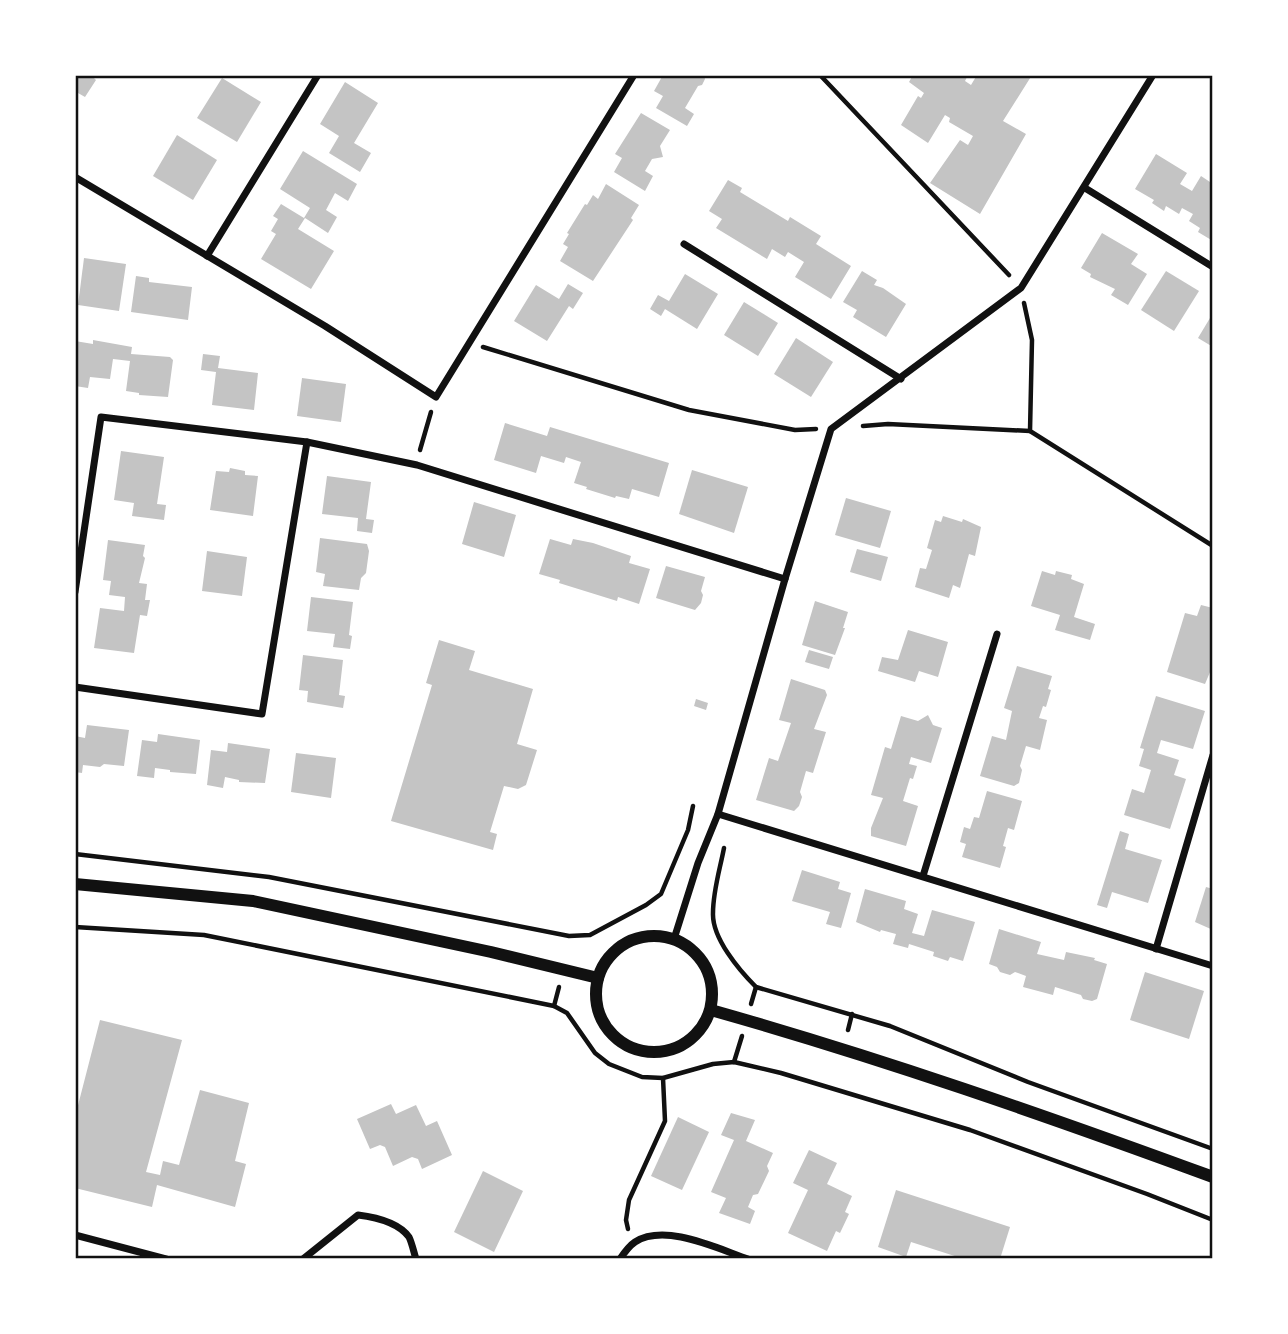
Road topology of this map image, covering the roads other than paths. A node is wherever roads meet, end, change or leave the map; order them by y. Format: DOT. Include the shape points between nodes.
graph roads {
  1 [pos="318,75"];
  2 [pos="634,75"];
  3 [pos="1153,75"];
  4 [pos="75,177"];
  5 [pos="1085,188"];
  6 [pos="684,244"];
  7 [pos="206,256"];
  8 [pos="1213,267"];
  9 [pos="901,379"];
  10 [pos="307,442"];
  11 [pos="785,579"];
  12 [pos="75,593"];
  13 [pos="997,634"];
  14 [pos="75,687"];
  15 [pos="1213,755"];
  16 [pos="718,814"];
  17 [pos="923,876"];
  18 [pos="75,884"];
  19 [pos="674,939"];
  20 [pos="1156,949"];
  21 [pos="1213,966"];
  22 [pos="598,978"];
  23 [pos="711,1010"];
  24 [pos="1213,1177"];
  25 [pos="75,1235"];
  26 [pos="166,1259"];
  27 [pos="303,1259"];
  28 [pos="416,1259"];
  29 [pos="620,1259"];
  30 [pos="748,1259"];
  1 -- 7 [label="street"];
  2 -- 7 [label="street" via="436,397"];
  3 -- 5 [label="street"];
  4 -- 7 [label="street"];
  5 -- 8 [label="street"];
  5 -- 9 [label="street" via="1021,288"];
  6 -- 9 [label="street"];
  9 -- 11 [label="street" via="831,429"];
  10 -- 11 [label="street" via="417,465"];
  10 -- 12 [label="street" via="101,417"];
  10 -- 14 [label="street" via="262,714"];
  11 -- 16 [label="street"];
  13 -- 17 [label="street"];
  15 -- 20 [label="street"];
  16 -- 17 [label="street"];
  16 -- 19 [label="street"];
  17 -- 20 [label="street"];
  18 -- 22 [label="street" via="253,901"];
  19 -- 22 [label="street" via="649,936 628,942 610,956"];
  19 -- 23 [label="street" via="692,949 706,966 713,988"];
  20 -- 21 [label="street"];
  22 -- 23 [label="street" via="600,1016 610,1033 646,1052 666,1052 685,1044 701,1030"];
  23 -- 24 [label="street" via="842,1048"];
  25 -- 26 [label="street"];
  27 -- 28 [label="street" via="358,1215 374,1217 409,1237"];
  29 -- 30 [label="street" via="632,1243 665,1233"];
}
